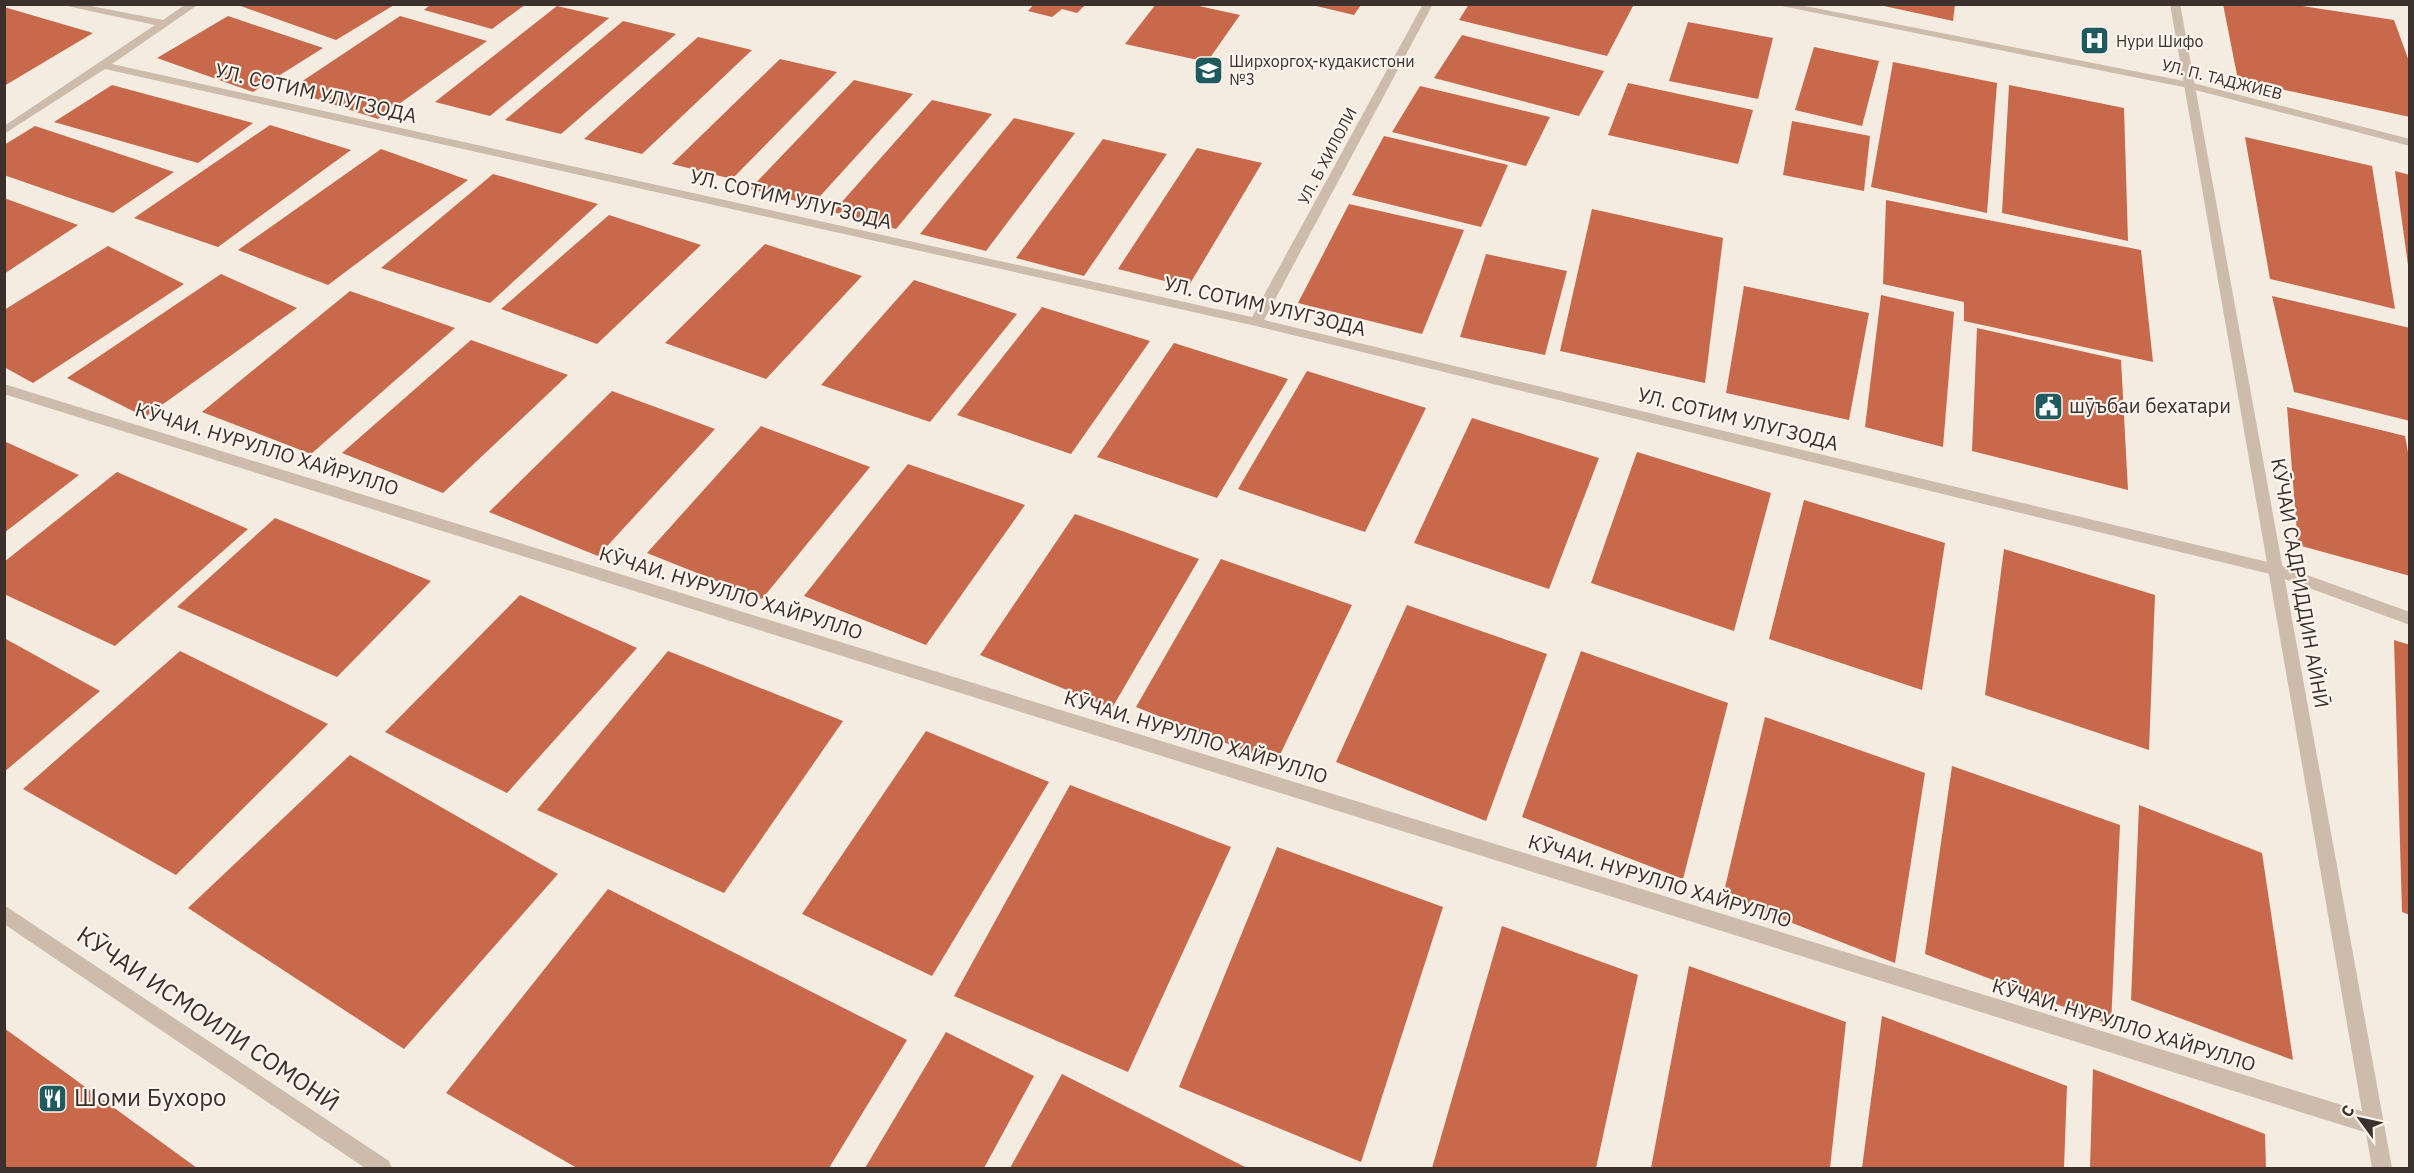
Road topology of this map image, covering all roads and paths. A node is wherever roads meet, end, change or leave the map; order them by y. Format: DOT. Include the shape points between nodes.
graph roads {
  1 [pos="63,4"];
  2 [pos="194,4"];
  3 [pos="1428,4"];
  4 [pos="1777,4"];
  5 [pos="2175,4"];
  6 [pos="165,24"];
  7 [pos="103,65"];
  8 [pos="2189,85"];
  9 [pos="4,131"];
  10 [pos="2409,142"];
  11 [pos="1256,322"];
  12 [pos="4,389"];
  13 [pos="2276,570"];
  14 [pos="2409,619"];
  15 [pos="5,914"];
  16 [pos="2374,1125"];
  17 [pos="382,1168"];
  18 [pos="2382,1168"];
  1 -- 6 [label="street"];
  2 -- 6 [label="street"];
  3 -- 11 [label="street, УЛ. Б ХИЛОЛИ"];
  4 -- 8 [label="street, УЛ. П. ТАДЖИЕВ"];
  5 -- 8 [label="street, КӮЧАИ САДРИДДИН АЙНӢ"];
  6 -- 7 [label="street"];
  7 -- 9 [label="street"];
  7 -- 11 [label="street, УЛ. СОТИМ УЛУГЗОДА"];
  8 -- 10 [label="street, УЛ. П. ТАДЖИЕВ"];
  8 -- 13 [label="street, КӮЧАИ САДРИДДИН АЙНӢ"];
  11 -- 13 [label="street, УЛ. СОТИМ УЛУГЗОДА"];
  12 -- 16 [label="street, КӮЧАИ. НУРУЛЛО ХАЙРУЛЛО"];
  13 -- 14 [label="street, УЛ. СОТИМ УЛУГЗОДА"];
  13 -- 16 [label="street, КӮЧАИ САДРИДДИН АЙНӢ"];
  15 -- 17 [label="street, КӮЧАИ ИСМОИЛИ СОМОНӢ"];
  16 -- 18 [label="street, КӮЧАИ САДРИДДИН АЙНӢ"];
}
